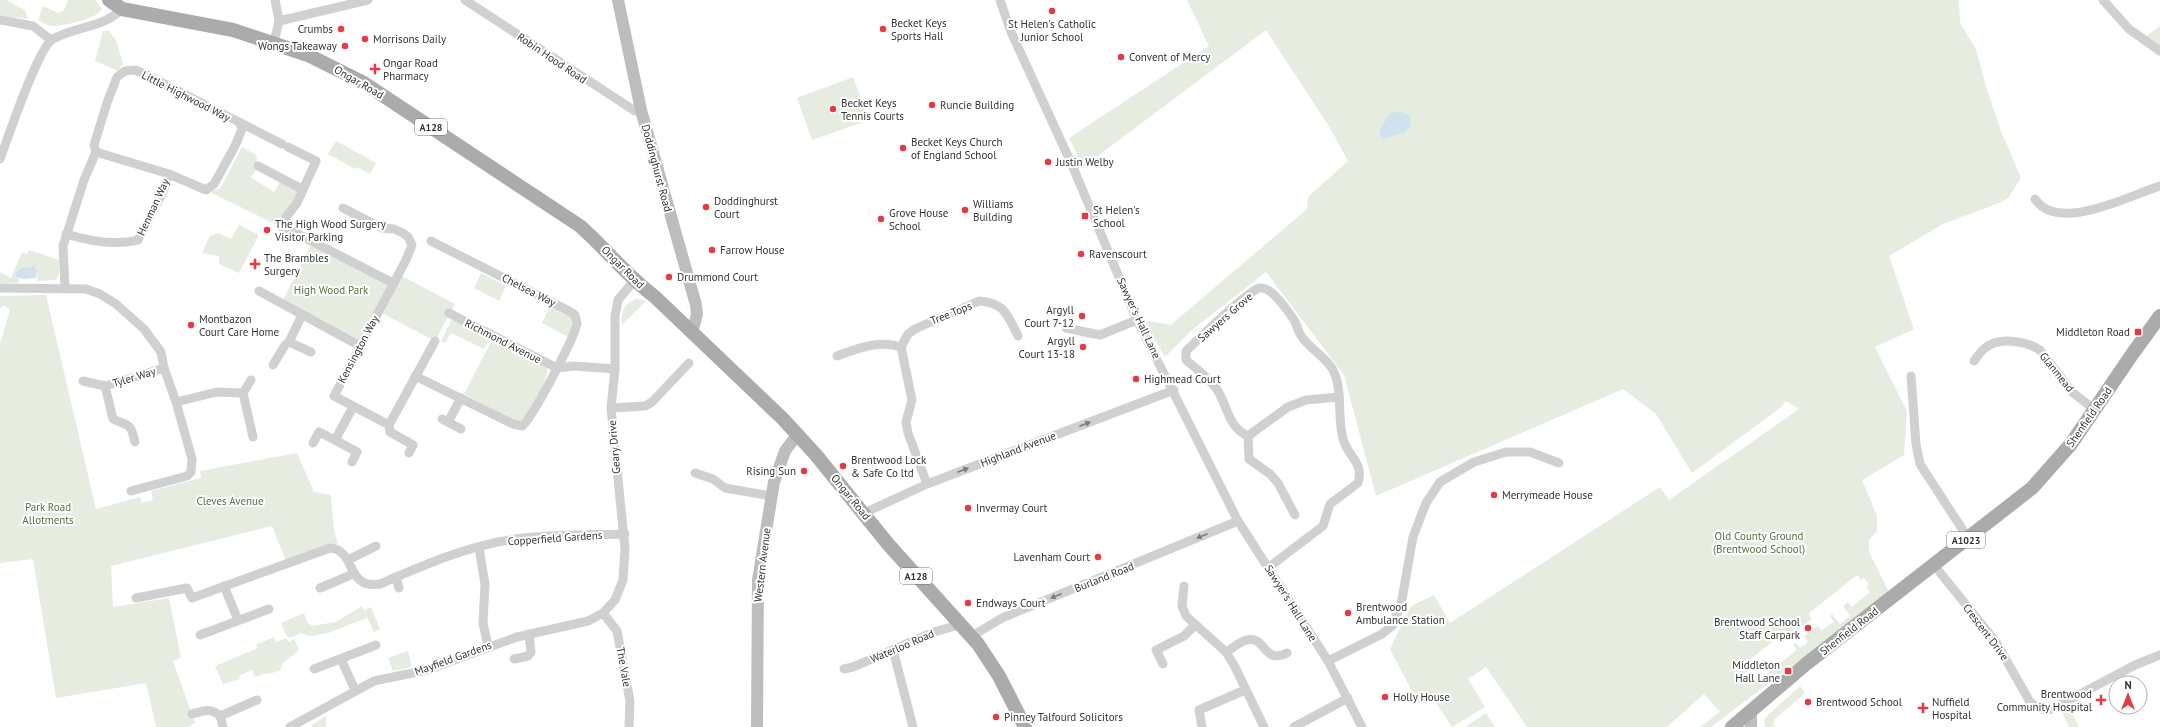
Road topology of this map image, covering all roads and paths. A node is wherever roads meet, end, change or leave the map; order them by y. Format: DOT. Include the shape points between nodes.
graph roads {
  1 [pos="109,0"];
  2 [pos="275,0"];
  3 [pos="368,0"];
  4 [pos="465,0"];
  5 [pos="618,0"];
  6 [pos="1000,0"];
  7 [pos="2102,0"];
  8 [pos="122,9"];
  9 [pos="0,20"];
  10 [pos="279,22"];
  11 [pos="51,40"];
  12 [pos="274,42"];
  13 [pos="2160,51"];
  14 [pos="641,110"];
  15 [pos="240,124"];
  16 [pos="96,152"];
  17 [pos="0,159"];
  18 [pos="258,166"];
  19 [pos="169,174"];
  20 [pos="2160,186"];
  21 [pos="302,189"];
  22 [pos="2035,199"];
  23 [pos="343,208"];
  24 [pos="66,234"];
  25 [pos="431,241"];
  26 [pos="634,281"];
  27 [pos="394,283"];
  28 [pos="0,288"];
  29 [pos="64,288"];
  30 [pos="259,291"];
  31 [pos="449,313"];
  32 [pos="302,315"];
  33 [pos="2160,316"];
  34 [pos="1138,320"];
  35 [pos="1066,328"];
  36 [pos="692,334"];
  37 [pos="1018,336"];
  38 [pos="435,341"];
  39 [pos="289,342"];
  40 [pos="360,346"];
  41 [pos="901,347"];
  42 [pos="311,352"];
  43 [pos="836,356"];
  44 [pos="1974,361"];
  45 [pos="690,363"];
  46 [pos="273,365"];
  47 [pos="164,368"];
  48 [pos="557,368"];
  49 [pos="614,369"];
  50 [pos="415,376"];
  51 [pos="1911,376"];
  52 [pos="251,380"];
  53 [pos="82,381"];
  54 [pos="105,386"];
  55 [pos="1174,390"];
  56 [pos="243,393"];
  57 [pos="1339,397"];
  58 [pos="461,398"];
  59 [pos="176,402"];
  60 [pos="353,407"];
  61 [pos="611,408"];
  62 [pos="2095,410"];
  63 [pos="388,425"];
  64 [pos="460,429"];
  65 [pos="798,435"];
  66 [pos="1248,436"];
  67 [pos="253,437"];
  68 [pos="335,440"];
  69 [pos="135,442"];
  70 [pos="313,442"];
  71 [pos="409,453"];
  72 [pos="352,462"];
  73 [pos="1559,463"];
  74 [pos="695,473"];
  75 [pos="927,484"];
  76 [pos="130,491"];
  77 [pos="771,496"];
  78 [pos="864,513"];
  79 [pos="1296,515"];
  80 [pos="1238,521"];
  81 [pos="625,534"];
  82 [pos="1968,538"];
  83 [pos="376,546"];
  84 [pos="479,548"];
  85 [pos="348,560"];
  86 [pos="1934,566"];
  87 [pos="1268,568"];
  88 [pos="353,574"];
  89 [pos="396,577"];
  90 [pos="224,586"];
  91 [pos="1184,586"];
  92 [pos="320,588"];
  93 [pos="399,588"];
  94 [pos="136,598"];
  95 [pos="269,609"];
  96 [pos="603,613"];
  97 [pos="238,620"];
  98 [pos="962,624"];
  99 [pos="1195,625"];
  100 [pos="529,634"];
  101 [pos="200,635"];
  102 [pos="972,636"];
  103 [pos="376,645"];
  104 [pos="488,646"];
  105 [pos="893,650"];
  106 [pos="1226,652"];
  107 [pos="1287,653"];
  108 [pos="2160,655"];
  109 [pos="341,659"];
  110 [pos="514,659"];
  111 [pos="1328,661"];
  112 [pos="1162,664"];
  113 [pos="314,669"];
  114 [pos="844,669"];
  115 [pos="355,690"];
  116 [pos="1245,690"];
  117 [pos="1348,698"];
  118 [pos="258,700"];
  119 [pos="1751,711"];
  120 [pos="192,714"];
  121 [pos="220,715"];
  122 [pos="294,726"];
  123 [pos="1299,726"];
  124 [pos="223,727"];
  125 [pos="629,727"];
  126 [pos="757,727"];
  127 [pos="913,727"];
  128 [pos="1025,727"];
  129 [pos="1202,727"];
  130 [pos="1264,727"];
  131 [pos="1362,727"];
  132 [pos="1732,727"];
  133 [pos="1751,727"];
  1 -- 8 [label="main road, Ongar Road / A128"];
  2 -- 10 [label="street"];
  3 -- 10 [label="street"];
  4 -- 14 [label="street, Robin Hood Road" via="635,111"];
  5 -- 14 [label="street, Doddinghurst Road"];
  6 -- 34 [label="street, Sawyer's Hall Lane" via="1011,32 1069,157"];
  7 -- 13 [label="street" via="2128,29"];
  8 -- 11 [label="street" via="103,23 80,28"];
  8 -- 12 [label="main road, Ongar Road / A128" via="230,29"];
  9 -- 11 [label="street" via="40,30"];
  10 -- 12 [label="street"];
  11 -- 17 [label="street" via="36,67"];
  12 -- 26 [label="main road, Ongar Road / A128" via="308,55 364,83 493,167 580,226 608,251"];
  14 -- 36 [label="street, Doddinghurst Road" via="696,305"];
  15 -- 16 [label="street, Little Highwood Way" via="145,74 134,70 125,71 117,77 100,123 94,145"];
  15 -- 19 [label="street, Little Highwood Way" via="242,129 235,146 214,184 206,190"];
  15 -- 21 [label="street, Little Highwood Way" via="316,161"];
  16 -- 19 [label="street, Little Highwood Way"];
  16 -- 24 [label="street, Little Highwood Way"];
  18 -- 21 [label="street"];
  19 -- 24 [label="street, Henman Way" via="162,194 138,240 105,242"];
  20 -- 22 [label="street" via="2085,213 2062,213 2040,207"];
  21 -- 27 [label="street" via="297,203 281,227"];
  23 -- 27 [label="street, Kensington Way" via="382,228 394,229 408,237 412,245"];
  24 -- 29 [label="street, Little Highwood Way" via="63,246"];
  25 -- 48 [label="street, Chelsea Way" via="575,315 577,327"];
  26 -- 36 [label="main road, Ongar Road / A128" via="654,296"];
  26 -- 49 [label="street, Geary Drive" via="624,291 616,306"];
  27 -- 40 [label="street, Kensington Way"];
  28 -- 29 [label="street"];
  29 -- 47 [label="street" via="86,289 116,304 144,329 158,346"];
  30 -- 32 [label="street"];
  31 -- 48 [label="street, Richmond Avenue"];
  32 -- 39 [label="street"];
  32 -- 40 [label="street"];
  33 -- 62 [label="main road, Shenfield Road / A1023"];
  34 -- 35 [label="street" via="1100,335"];
  34 -- 55 [label="street, Sawyer's Hall Lane"];
  36 -- 65 [label="main road, Ongar Road / A128"];
  37 -- 41 [label="street, Tree Tops" via="1003,308 990,302 979,301 915,328 908,334"];
  38 -- 50 [label="street"];
  39 -- 42 [label="street"];
  39 -- 46 [label="street"];
  40 -- 60 [label="street, Kensington Way" via="334,396"];
  41 -- 43 [label="street" via="880,343 862,346"];
  41 -- 75 [label="street" via="912,400 906,422 908,433"];
  44 -- 62 [label="street, Glanmead" via="1984,349 1998,342 2014,342 2034,347 2040,350 2072,392"];
  45 -- 61 [label="street" via="645,406"];
  47 -- 54 [label="street, Tyler Way"];
  47 -- 59 [label="street"];
  48 -- 49 [label="street" via="574,366"];
  48 -- 58 [label="street" via="530,418 522,426"];
  49 -- 61 [label="street, Geary Drive"];
  50 -- 58 [label="street"];
  50 -- 63 [label="street"];
  51 -- 82 [label="street" via="1920,464"];
  52 -- 56 [label="street"];
  53 -- 54 [label="street, Tyler Way"];
  54 -- 69 [label="street, Tyler Way" via="113,419 126,423 131,428"];
  75 -- 55 [label="street, Highland Avenue, one-way"];
  55 -- 80 [label="street, Sawyer's Hall Lane"];
  56 -- 59 [label="street" via="217,392"];
  56 -- 67 [label="street"];
  57 -- 66 [label="street" via="1306,400 1288,407"];
  57 -- 66 [label="street, Sawyers Grove" via="1333,370 1302,337 1295,321 1278,298 1259,288 1186,351 1186,360 1217,389 1238,432"];
  57 -- 87 [label="street, Sawyers Grove" via="1344,443 1360,467 1358,483 1330,504 1323,526"];
  58 -- 64 [label="street" via="445,420"];
  59 -- 76 [label="street" via="192,459 191,472 188,476"];
  60 -- 63 [label="street, Kensington Way"];
  60 -- 68 [label="street"];
  61 -- 81 [label="street, Geary Drive"];
  62 -- 82 [label="main road, Shenfield Road / A1023" via="2071,444 2032,488"];
  63 -- 71 [label="street, Kensington Way" via="390,432 413,445"];
  65 -- 77 [label="street, Western Avenue" via="782,457"];
  65 -- 78 [label="main road, Ongar Road / A128"];
  66 -- 79 [label="street" via="1249,459 1278,483"];
  68 -- 70 [label="street" via="318,432"];
  68 -- 72 [label="street" via="357,452"];
  73 -- 111 [label="street" via="1530,452 1506,452 1474,462 1440,482 1426,503 1413,537 1401,605 1392,626 1382,634"];
  74 -- 77 [label="street" via="713,479 725,488"];
  75 -- 78 [label="street, Highland Avenue"];
  77 -- 126 [label="street, Western Avenue" via="757,591"];
  78 -- 98 [label="main road, Ongar Road / A128" via="907,565"];
  80 -- 87 [label="street, Sawyer's Hall Lane"];
  80 -- 102 [label="street, Burland Road, one-way" via="1002,618"];
  81 -- 84 [label="street, Copperfield Gardens" via="528,538"];
  81 -- 96 [label="street, Geary Drive" via="623,580 615,600"];
  82 -- 86 [label="main road, Shenfield Road / A1023"];
  83 -- 85 [label="street"];
  84 -- 89 [label="street, Copperfield Gardens" via="443,557"];
  84 -- 104 [label="street" via="485,584 483,623"];
  85 -- 88 [label="street"];
  85 -- 90 [label="street" via="339,551 330,548"];
  86 -- 108 [label="street, Crescent Drive" via="1996,642 2030,702 2046,711 2135,665"];
  86 -- 119 [label="main road, Shenfield Road / A1023" via="1806,664"];
  87 -- 111 [label="street, Sawyer's Hall Lane"];
  88 -- 89 [label="street, Copperfield Gardens" via="366,585 372,586"];
  88 -- 92 [label="street"];
  89 -- 93 [label="street"];
  90 -- 94 [label="street" via="192,598 187,588"];
  90 -- 97 [label="street"];
  91 -- 99 [label="street" via="1182,606 1186,616"];
  95 -- 97 [label="street"];
  96 -- 100 [label="street, Mayfield Gardens" via="581,623"];
  96 -- 125 [label="street, The Vale" via="617,631 630,702"];
  97 -- 101 [label="street"];
  98 -- 102 [label="main road, Ongar Road / A128"];
  98 -- 105 [label="street, Waterloo Road" via="934,632"];
  99 -- 106 [label="street"];
  99 -- 112 [label="street" via="1184,636 1156,650"];
  100 -- 104 [label="street, Mayfield Gardens"];
  100 -- 110 [label="street" via="531,652 528,656"];
  102 -- 128 [label="main road, Ongar Road / A128" via="993,666"];
  103 -- 109 [label="street"];
  104 -- 115 [label="street, Mayfield Gardens" via="442,665 374,681"];
  105 -- 114 [label="street, Waterloo Road"];
  105 -- 127 [label="street"];
  106 -- 107 [label="street" via="1247,640 1253,640 1259,642 1268,654 1274,656"];
  106 -- 116 [label="street"];
  109 -- 113 [label="street"];
  109 -- 115 [label="street"];
  111 -- 117 [label="street, Sawyer's Hall Lane"];
  115 -- 122 [label="street, Mayfield Gardens"];
  116 -- 129 [label="street" via="1199,710"];
  116 -- 130 [label="street"];
  117 -- 123 [label="street"];
  117 -- 131 [label="street, Sawyer's Hall Lane"];
  118 -- 121 [label="street"];
  119 -- 132 [label="main road, Shenfield Road / A1023"];
  119 -- 133 [label="street"];
  120 -- 121 [label="street" via="208,710"];
  121 -- 124 [label="street"];
}
